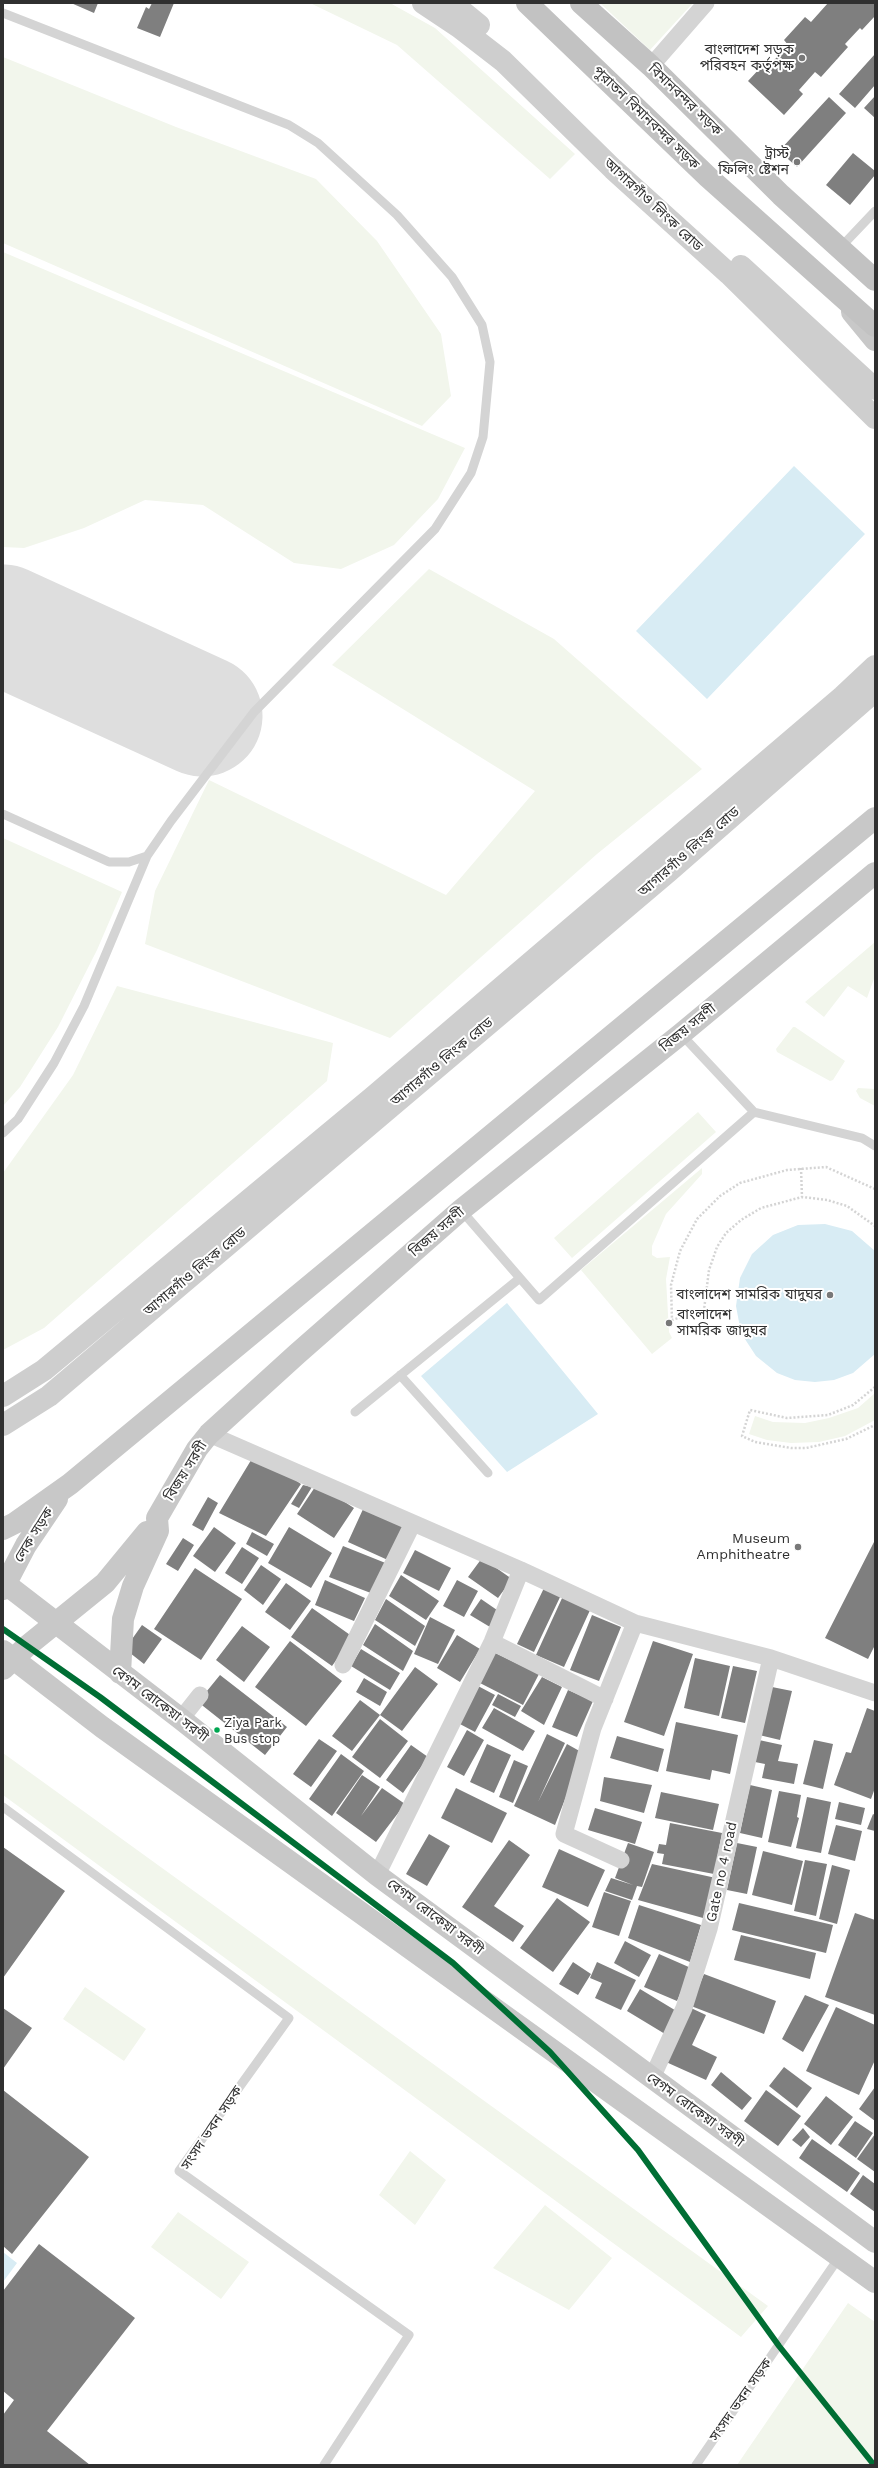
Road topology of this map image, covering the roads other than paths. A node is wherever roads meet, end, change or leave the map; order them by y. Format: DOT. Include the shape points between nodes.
graph roads {
  1 [pos="422,3"];
  2 [pos="452,3"];
  3 [pos="527,3"];
  4 [pos="581,3"];
  5 [pos="706,3"];
  6 [pos="3,13"];
  7 [pos="651,66"];
  8 [pos="875,211"];
  9 [pos="840,248"];
  10 [pos="875,280"];
  11 [pos="834,290"];
  12 [pos="875,326"];
  13 [pos="875,340"];
  14 [pos="875,389"];
  15 [pos="875,418"];
  16 [pos="875,666"];
  17 [pos="875,691"];
  18 [pos="3,814"];
  19 [pos="875,818"];
  20 [pos="147,856"];
  21 [pos="875,873"];
  22 [pos="681,1034"];
  23 [pos="754,1112"];
  24 [pos="3,1133"];
  25 [pos="875,1146"];
  26 [pos="461,1210"];
  27 [pos="520,1278"];
  28 [pos="400,1375"];
  29 [pos="3,1396"];
  30 [pos="355,1412"];
  31 [pos="3,1425"];
  32 [pos="209,1434"];
  33 [pos="488,1473"];
  34 [pos="70,1484"];
  35 [pos="157,1518"];
  36 [pos="413,1523"];
  37 [pos="3,1529"];
  38 [pos="521,1570"];
  39 [pos="4,1585"];
  40 [pos="636,1623"];
  41 [pos="56,1624"];
  42 [pos="492,1642"];
  43 [pos="771,1658"];
  44 [pos="6,1660"];
  45 [pos="343,1665"];
  46 [pos="120,1673"];
  47 [pos="875,1692"];
  48 [pos="200,1695"];
  49 [pos="605,1699"];
  50 [pos="181,1719"];
  51 [pos="3,1808"];
  52 [pos="621,1860"];
  53 [pos="377,1874"];
  54 [pos="652,2078"];
  55 [pos="875,2242"];
  56 [pos="840,2256"];
  57 [pos="875,2282"];
  58 [pos="324,2465"];
  59 [pos="696,2465"];
  1 -- 15 [label="main road, আগারগাঁও লিংক রোড" via="459,27 503,61 613,169 729,274"];
  2 -- 14 [label="main road, আগারগাঁও লিংক রোড" via="512,53"];
  3 -- 11 [label="highway, পুরাতন বিমানবন্দর সড়ক" via="708,177"];
  4 -- 7 [label="highway, বিমানবন্দর সড়ক"];
  5 -- 7 [label="street"];
  6 -- 20 [label="lane" via="289,125 318,143 397,215 452,277 482,325 490,362 483,437 471,473 434,529 254,712"];
  7 -- 9 [label="highway, বিমানবন্দর সড়ক" via="781,195"];
  8 -- 9 [label="lane"];
  9 -- 10 [label="highway, বিমানবন্দর সড়ক"];
  11 -- 12 [label="highway, পুরাতন বিমানবন্দর সড়ক"];
  11 -- 13 [label="main road"];
  16 -- 29 [label="main road, আগারগাঁও লিংক রোড" via="373,1097 44,1370"];
  17 -- 31 [label="main road, আগারগাঁও লিংক রোড" via="669,871 50,1396"];
  18 -- 20 [label="lane" via="109,862 129,862"];
  19 -- 34 [label="main road"];
  20 -- 24 [label="lane" via="84,1006 54,1063 18,1119"];
  21 -- 22 [label="main road, বিজয় সরণী"];
  22 -- 23 [label="lane"];
  22 -- 26 [label="main road, বিজয় সরণী"];
  23 -- 25 [label="lane" via="862,1138"];
  23 -- 27 [label="lane" via="539,1300"];
  26 -- 27 [label="lane"];
  26 -- 32 [label="main road, বিজয় সরণী"];
  27 -- 28 [label="lane"];
  28 -- 30 [label="lane"];
  28 -- 33 [label="lane"];
  32 -- 35 [label="main road, বিজয় সরণী" via="197,1449"];
  32 -- 36 [label="street"];
  34 -- 37 [label="main road"];
  34 -- 39 [label="main road, লেক সড়ক" via="41,1521"];
  35 -- 41 [label="main road" via="106,1583"];
  35 -- 46 [label="main road, বিজয় সরণী" via="158,1530 132,1586 123,1619"];
  36 -- 38 [label="street"];
  36 -- 45 [label="street"];
  38 -- 40 [label="street"];
  38 -- 42 [label="street"];
  39 -- 41 [label="main road, বেগম রোকেয়া সরণী"];
  40 -- 43 [label="street"];
  40 -- 49 [label="street"];
  41 -- 44 [label="main road"];
  41 -- 46 [label="main road, বেগম রোকেয়া সরণী"];
  42 -- 49 [label="street"];
  42 -- 53 [label="street"];
  43 -- 47 [label="street"];
  43 -- 54 [label="street, Gate no 4 road" via="709,1929 684,2008"];
  44 -- 56 [label="main road"];
  46 -- 50 [label="main road, বেগম রোকেয়া সরণী"];
  48 -- 50 [label="street"];
  49 -- 52 [label="street" via="593,1728 564,1834"];
  50 -- 53 [label="main road, বেগম রোকেয়া সরণী"];
  51 -- 58 [label="lane, সংসদ ভবন সড়ক" via="289,2018 179,2171 409,2335"];
  53 -- 54 [label="main road, বেগম রোকেয়া সরণী"];
  54 -- 55 [label="main road, বেগম রোকেয়া সরণী"];
  56 -- 57 [label="main road"];
  56 -- 59 [label="lane, সংসদ ভবন সড়ক"];
}
